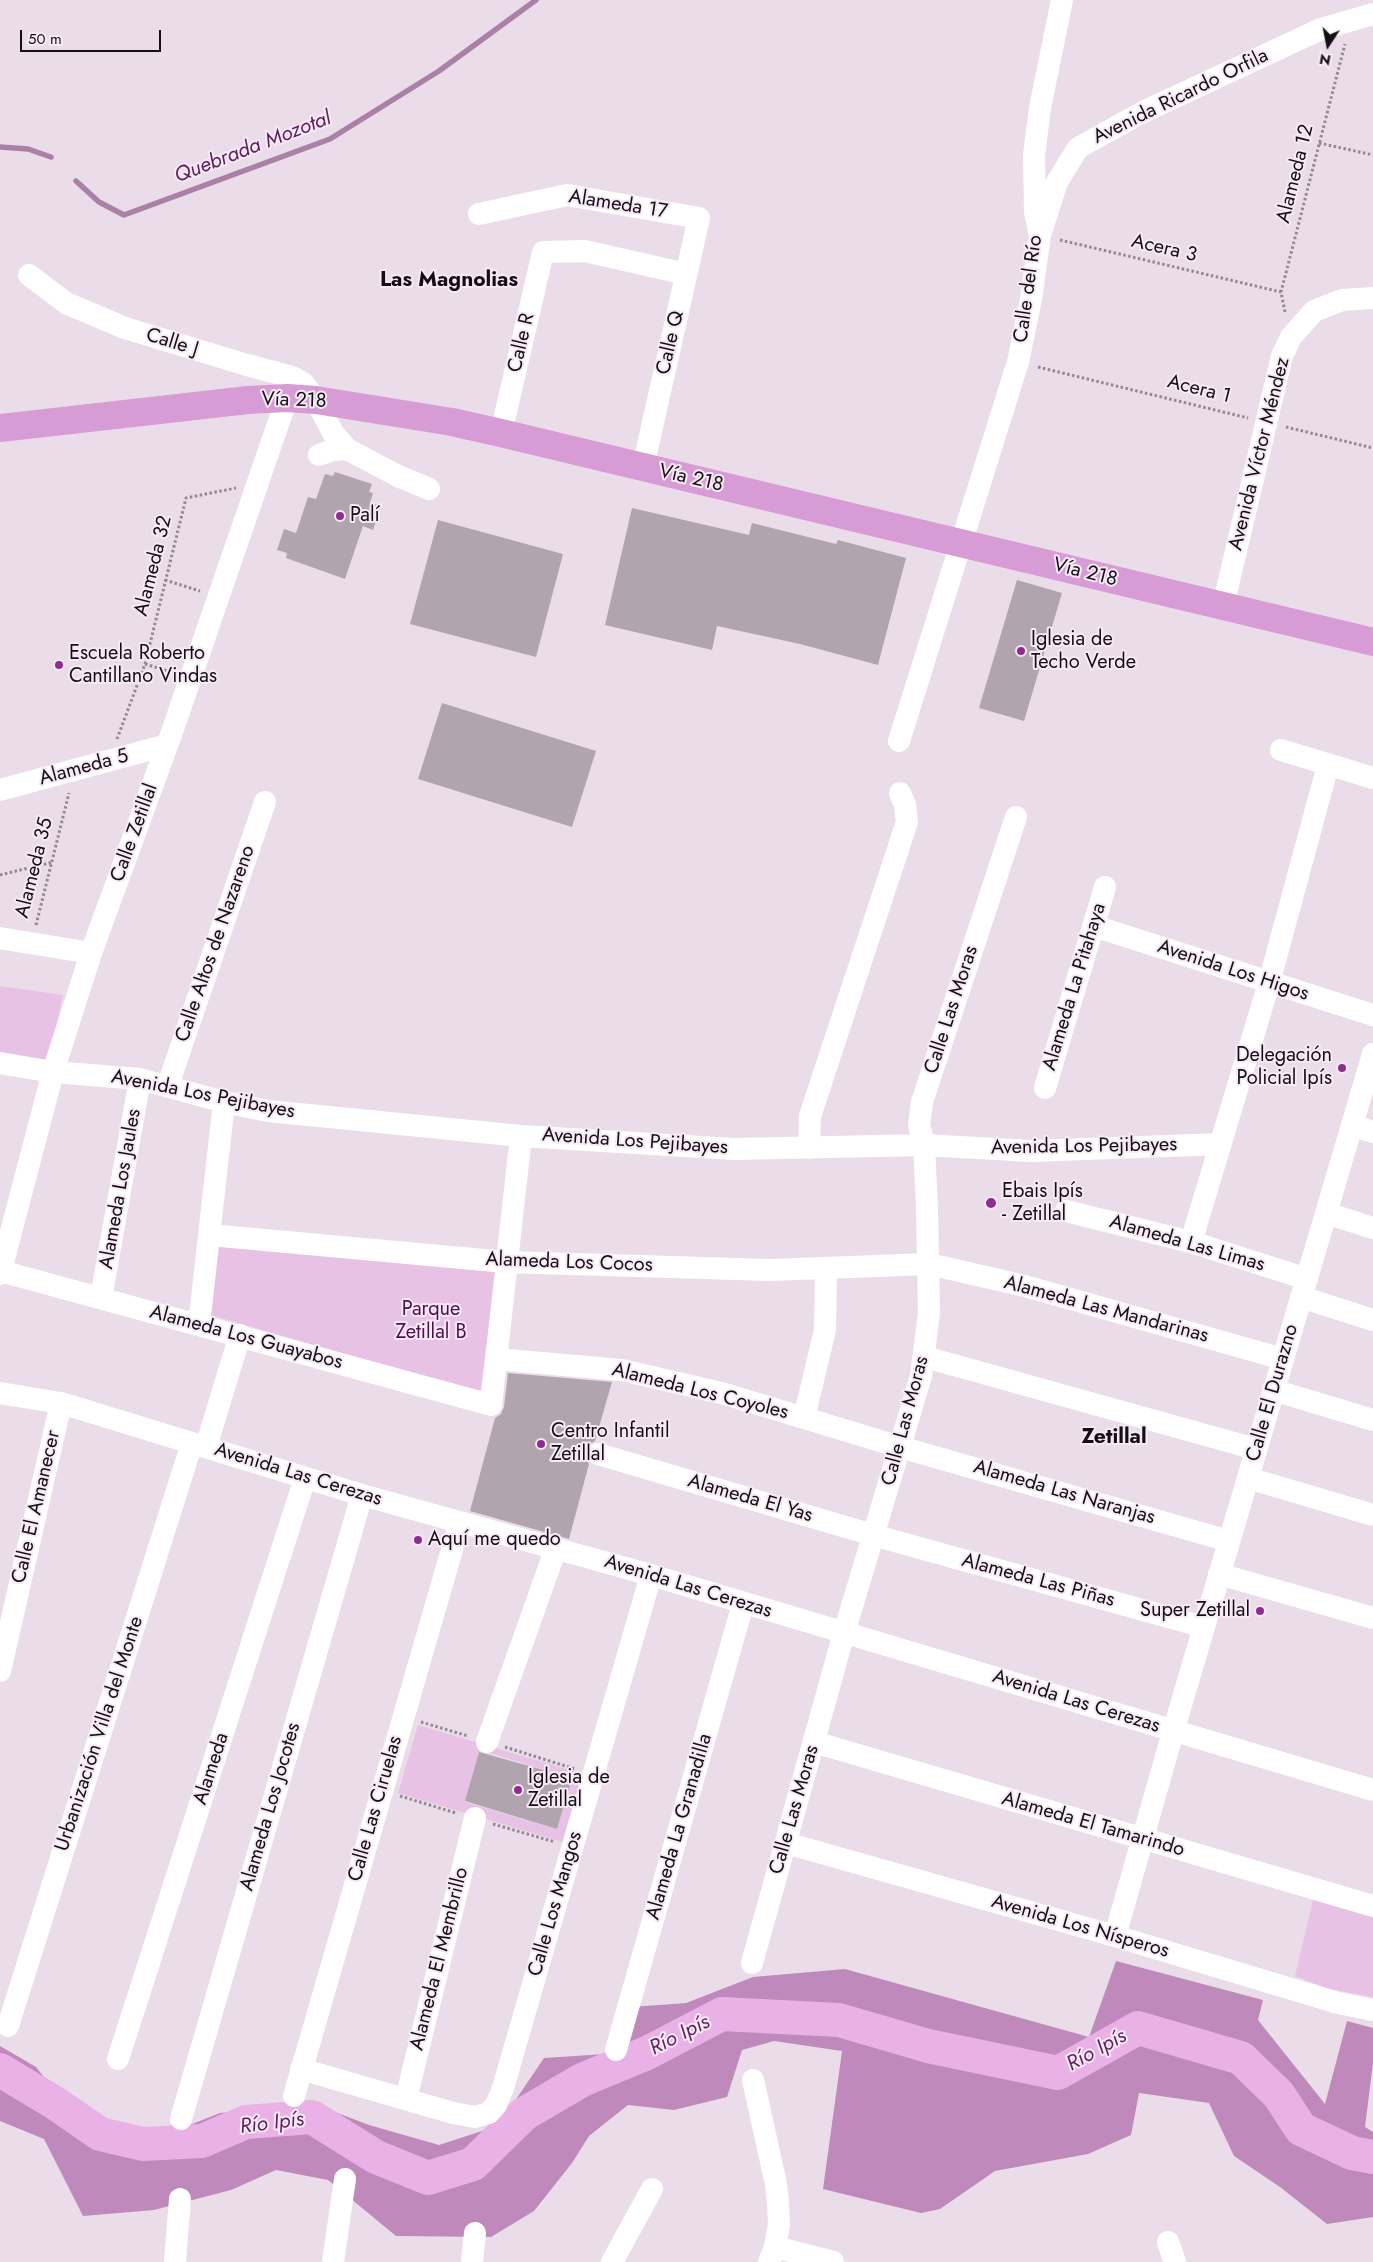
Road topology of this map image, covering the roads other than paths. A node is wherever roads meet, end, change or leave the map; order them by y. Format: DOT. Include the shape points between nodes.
graph roads {
  1 [pos="1062,0"];
  2 [pos="1373,14"];
  3 [pos="479,214"];
  4 [pos="698,218"];
  5 [pos="1040,235"];
  6 [pos="686,274"];
  7 [pos="29,275"];
  8 [pos="1373,298"];
  9 [pos="287,398"];
  10 [pos="316,400"];
  11 [pos="0,428"];
  12 [pos="500,433"];
  13 [pos="347,449"];
  14 [pos="319,455"];
  15 [pos="642,467"];
  16 [pos="430,489"];
  17 [pos="962,543"];
  18 [pos="1223,606"];
  19 [pos="1373,642"];
  20 [pos="899,741"];
  21 [pos="167,745"];
  22 [pos="1281,750"];
  23 [pos="1328,765"];
  24 [pos="1373,778"];
  25 [pos="0,790"];
  26 [pos="900,792"];
  27 [pos="265,802"];
  28 [pos="1016,817"];
  29 [pos="1105,887"];
  30 [pos="1094,926"];
  31 [pos="0,938"];
  32 [pos="91,953"];
  33 [pos="1269,983"];
  34 [pos="1373,1015"];
  35 [pos="1373,1054"];
  36 [pos="0,1063"];
  37 [pos="53,1072"];
  38 [pos="140,1079"];
  39 [pos="168,1085"];
  40 [pos="1045,1088"];
  41 [pos="224,1102"];
  42 [pos="1352,1126"];
  43 [pos="1373,1132"];
  44 [pos="520,1136"];
  45 [pos="1221,1144"];
  46 [pos="924,1145"];
  47 [pos="809,1148"];
  48 [pos="1066,1211"];
  49 [pos="1326,1213"];
  50 [pos="6,1228"];
  51 [pos="1373,1228"];
  52 [pos="210,1234"];
  53 [pos="1191,1242"];
  54 [pos="506,1262"];
  55 [pos="928,1264"];
  56 [pos="826,1268"];
  57 [pos="0,1272"];
  58 [pos="1304,1288"];
  59 [pos="101,1298"];
  60 [pos="1373,1320"];
  61 [pos="199,1324"];
  62 [pos="240,1335"];
  63 [pos="925,1357"];
  64 [pos="496,1359"];
  65 [pos="1283,1359"];
  66 [pos="1274,1390"];
  67 [pos="0,1393"];
  68 [pos="61,1402"];
  69 [pos="804,1418"];
  70 [pos="1373,1420"];
  71 [pos="199,1445"];
  72 [pos="900,1447"];
  73 [pos="1256,1448"];
  74 [pos="598,1454"];
  75 [pos="305,1478"];
  76 [pos="1248,1478"];
  77 [pos="362,1496"];
  78 [pos="1373,1515"];
  79 [pos="460,1522"];
  80 [pos="873,1536"];
  81 [pos="1229,1541"];
  82 [pos="556,1548"];
  83 [pos="1219,1574"];
  84 [pos="652,1575"];
  85 [pos="744,1604"];
  86 [pos="1373,1618"];
  87 [pos="1204,1627"];
  88 [pos="844,1633"];
  89 [pos="0,1671"];
  90 [pos="1173,1732"];
  91 [pos="487,1742"];
  92 [pos="814,1742"];
  93 [pos="1373,1790"];
  94 [pos="475,1818"];
  95 [pos="1142,1840"];
  96 [pos="786,1843"];
  97 [pos="1373,1906"];
  98 [pos="1115,1936"];
  99 [pos="752,1963"];
  100 [pos="1373,2010"];
  101 [pos="8,2026"];
  102 [pos="616,2050"];
  103 [pos="118,2059"];
  104 [pos="301,2069"];
  105 [pos="753,2080"];
  106 [pos="294,2096"];
  107 [pos="406,2099"];
  108 [pos="181,2120"];
  109 [pos="345,2178"];
  110 [pos="652,2189"];
  111 [pos="180,2199"];
  112 [pos="476,2233"];
  113 [pos="772,2255"];
  114 [pos="175,2262"];
  115 [pos="333,2262"];
  116 [pos="472,2262"];
  117 [pos="612,2262"];
  118 [pos="833,2262"];
  1 -- 5 [label="street, Calle del Río" via="1034,154 1035,212"];
  2 -- 5 [label="street, Avenida Ricardo Orfila" via="1321,30 1152,108 1078,148 1057,182"];
  3 -- 4 [label="street, Alameda 17" via="566,195"];
  4 -- 6 [label="street, Calle Q"];
  5 -- 17 [label="street, Calle del Río" via="1018,362"];
  6 -- 12 [label="street, Calle R" via="585,251 543,252"];
  6 -- 15 [label="street, Calle Q"];
  7 -- 10 [label="street, Calle J" via="66,303 125,328 292,377 304,383"];
  8 -- 18 [label="street, Avenida Víctor Méndez" via="1342,300 1314,311 1291,336 1282,356"];
  9 -- 10 [label="main road, Vía 218"];
  9 -- 11 [label="main road, Vía 218"];
  9 -- 21 [label="street, Calle Zetillal"];
  10 -- 12 [label="main road, Vía 218"];
  10 -- 13 [label="street, Calle J" via="333,434"];
  12 -- 15 [label="main road, Vía 218"];
  13 -- 14 [label="street"];
  13 -- 16 [label="street"];
  15 -- 17 [label="main road, Vía 218"];
  17 -- 18 [label="main road, Vía 218"];
  17 -- 20 [label="street, Calle del Río"];
  18 -- 19 [label="main road, Vía 218"];
  21 -- 25 [label="street, Alameda 5"];
  21 -- 32 [label="street, Calle Zetillal"];
  22 -- 23 [label="street"];
  23 -- 24 [label="street"];
  23 -- 33 [label="street"];
  26 -- 47 [label="street" via="907,822 810,1116"];
  27 -- 39 [label="street, Calle Altos de Nazareno"];
  28 -- 46 [label="street, Calle Las Moras" via="922,1102 919,1126"];
  29 -- 30 [label="street, Alameda La Pitahaya"];
  30 -- 33 [label="street, Avenida Los Higos"];
  30 -- 40 [label="street, Alameda La Pitahaya"];
  31 -- 32 [label="street"];
  32 -- 37 [label="street, Calle Zetillal"];
  33 -- 34 [label="street, Avenida Los Higos"];
  33 -- 45 [label="street"];
  35 -- 42 [label="street, Calle El Durazno"];
  36 -- 37 [label="street, Avenida Los Pejibayes"];
  37 -- 38 [label="street, Avenida Los Pejibayes"];
  37 -- 50 [label="street, Calle Zetillal"];
  38 -- 39 [label="street, Avenida Los Pejibayes"];
  38 -- 59 [label="street, Alameda Los Jaules"];
  39 -- 41 [label="street, Avenida Los Pejibayes"];
  41 -- 44 [label="street, Avenida Los Pejibayes" via="268,1111"];
  41 -- 52 [label="street"];
  42 -- 43 [label="street"];
  42 -- 49 [label="street, Calle El Durazno"];
  44 -- 47 [label="street, Avenida Los Pejibayes" via="734,1149"];
  44 -- 54 [label="street"];
  45 -- 46 [label="street, Avenida Los Pejibayes" via="1032,1152"];
  45 -- 53 [label="street"];
  46 -- 47 [label="street, Avenida Los Pejibayes"];
  46 -- 55 [label="street, Calle Las Moras"];
  48 -- 53 [label="street, Alameda Las Limas"];
  49 -- 51 [label="street"];
  49 -- 58 [label="street, Calle El Durazno"];
  50 -- 57 [label="street, Calle Zetillal"];
  52 -- 54 [label="street, Alameda Los Cocos"];
  52 -- 61 [label="street"];
  53 -- 58 [label="street, Alameda Las Limas"];
  54 -- 56 [label="street, Alameda Los Cocos" via="770,1270"];
  54 -- 64 [label="street"];
  55 -- 56 [label="street, Alameda Los Cocos"];
  55 -- 63 [label="street, Calle Las Moras" via="930,1313"];
  55 -- 65 [label="street, Alameda Las Mandarinas" via="1033,1288"];
  56 -- 69 [label="street" via="825,1330"];
  57 -- 59 [label="street, Alameda Los Guayabos"];
  58 -- 60 [label="street, Alameda Las Limas"];
  58 -- 65 [label="street, Calle El Durazno"];
  59 -- 61 [label="street, Alameda Los Guayabos"];
  61 -- 62 [label="street, Alameda Los Guayabos"];
  62 -- 64 [label="street, Alameda Los Guayabos" via="490,1406"];
  62 -- 71 [label="street, Urbanización Villa del Monte"];
  63 -- 72 [label="street, Calle Las Moras"];
  63 -- 73 [label="street"];
  64 -- 69 [label="street, Alameda Los Coyoles" via="622,1370 725,1394"];
  65 -- 66 [label="street, Calle El Durazno"];
  66 -- 70 [label="street"];
  66 -- 73 [label="street, Calle El Durazno"];
  67 -- 68 [label="street, Avenida Las Cerezas"];
  68 -- 71 [label="street, Avenida Las Cerezas"];
  68 -- 89 [label="street, Calle El Amanecer"];
  69 -- 72 [label="street, Alameda Los Coyoles"];
  71 -- 75 [label="street, Avenida Las Cerezas"];
  71 -- 101 [label="street, Urbanización Villa del Monte" via="77,1808"];
  72 -- 80 [label="street, Calle Las Moras"];
  72 -- 81 [label="street, Alameda Las Naranjas"];
  73 -- 76 [label="street, Calle El Durazno"];
  74 -- 80 [label="street, Alameda El Yas"];
  75 -- 77 [label="street, Avenida Las Cerezas"];
  75 -- 103 [label="street, Alameda"];
  76 -- 78 [label="street"];
  76 -- 81 [label="street, Calle El Durazno"];
  77 -- 79 [label="street, Avenida Las Cerezas"];
  77 -- 108 [label="street, Alameda Los Jocotes"];
  79 -- 82 [label="street, Avenida Las Cerezas"];
  79 -- 104 [label="street, Calle Las Ciruelas"];
  80 -- 87 [label="street, Alameda Las Piñas"];
  80 -- 88 [label="street, Calle Las Moras"];
  81 -- 83 [label="street, Calle El Durazno"];
  82 -- 84 [label="street, Avenida Las Cerezas"];
  82 -- 91 [label="street"];
  83 -- 86 [label="street"];
  83 -- 87 [label="street, Calle El Durazno"];
  84 -- 85 [label="street, Avenida Las Cerezas"];
  84 -- 107 [label="street, Calle Los Mangos" via="496,2105 489,2113 475,2117"];
  85 -- 88 [label="street, Avenida Las Cerezas"];
  85 -- 102 [label="street, Alameda La Granadilla"];
  87 -- 90 [label="street, Calle El Durazno"];
  88 -- 90 [label="street, Avenida Las Cerezas"];
  88 -- 92 [label="street, Calle Las Moras"];
  90 -- 93 [label="street, Avenida Las Cerezas"];
  90 -- 95 [label="street, Calle El Durazno"];
  92 -- 95 [label="street, Alameda El Tamarindo"];
  92 -- 96 [label="street, Calle Las Moras"];
  94 -- 107 [label="street, Alameda El Membrillo"];
  95 -- 97 [label="street, Alameda El Tamarindo"];
  95 -- 98 [label="street, Calle El Durazno"];
  96 -- 98 [label="street, Avenida Los Nísperos"];
  96 -- 99 [label="street, Calle Las Moras"];
  98 -- 100 [label="street, Avenida Los Nísperos" via="1338,2003"];
  104 -- 106 [label="street, Calle Las Ciruelas"];
  104 -- 107 [label="street, Calle Los Mangos"];
  105 -- 113 [label="street" via="776,2184 779,2225"];
  109 -- 115 [label="street"];
  110 -- 117 [label="street"];
  111 -- 114 [label="street"];
  112 -- 116 [label="street"];
  113 -- 118 [label="street"];
}
